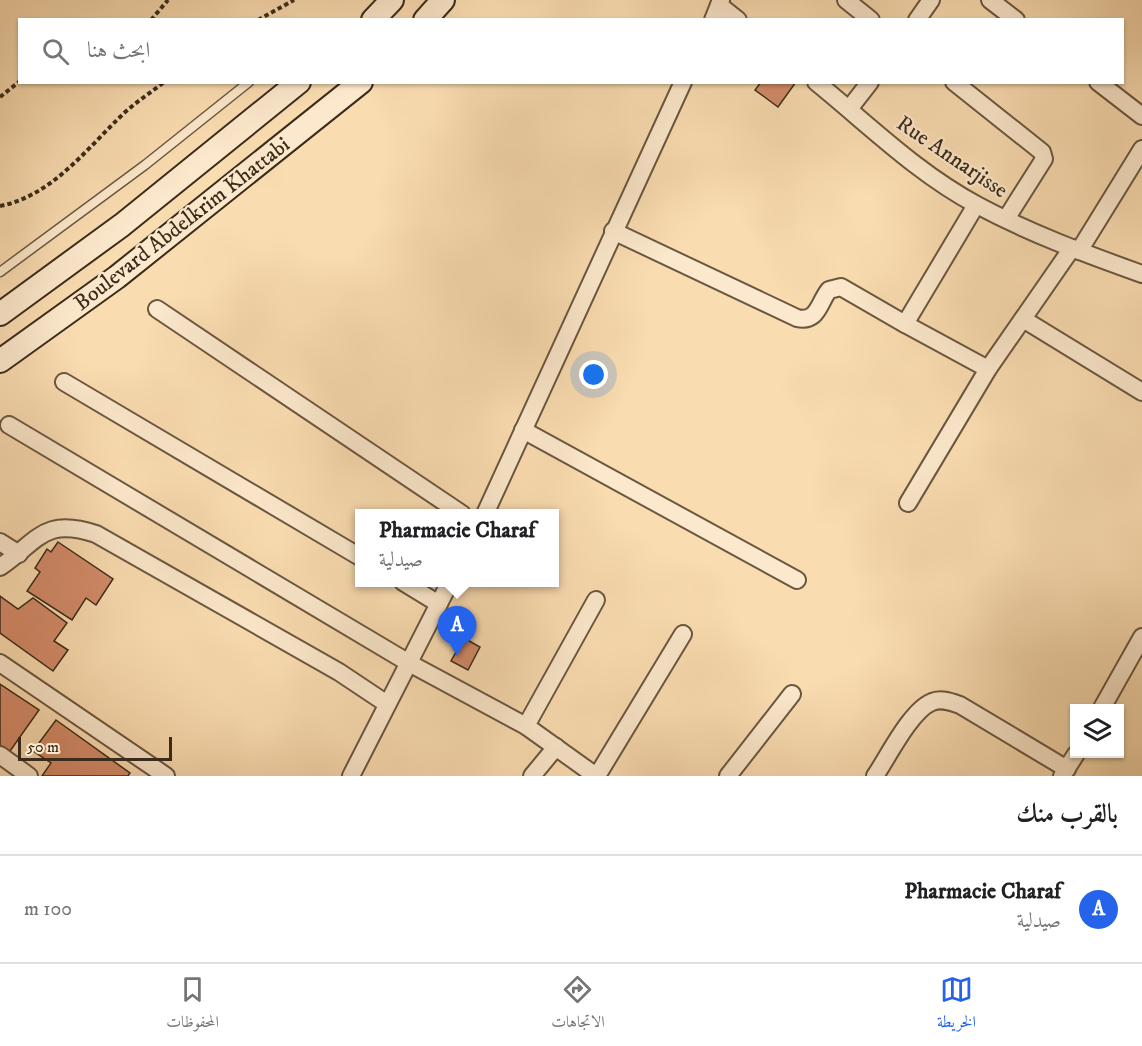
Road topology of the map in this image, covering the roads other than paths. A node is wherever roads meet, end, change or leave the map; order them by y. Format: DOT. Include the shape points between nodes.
graph roads {
  1 [pos="392,0"];
  2 [pos="444,0"];
  3 [pos="846,0"];
  4 [pos="932,0"];
  5 [pos="990,0"];
  6 [pos="718,8"];
  7 [pos="375,18"];
  8 [pos="427,18"];
  9 [pos="735,18"];
  10 [pos="868,18"];
  11 [pos="918,18"];
  12 [pos="1013,18"];
  13 [pos="246,84"];
  14 [pos="297,84"];
  15 [pos="358,84"];
  16 [pos="682,84"];
  17 [pos="818,84"];
  18 [pos="868,84"];
  19 [pos="957,84"];
  20 [pos="1101,84"];
  21 [pos="849,109"];
  22 [pos="1142,116"];
  23 [pos="1142,149"];
  24 [pos="976,205"];
  25 [pos="1006,219"];
  26 [pos="613,231"];
  27 [pos="1075,250"];
  28 [pos="0,273"];
  29 [pos="1142,274"];
  30 [pos="156,309"];
  31 [pos="0,314"];
  32 [pos="1023,319"];
  33 [pos="905,324"];
  34 [pos="0,360"];
  35 [pos="988,369"];
  36 [pos="64,382"];
  37 [pos="1142,392"];
  38 [pos="9,425"];
  39 [pos="523,430"];
  40 [pos="908,504"];
  41 [pos="456,509"];
  42 [pos="487,509"];
  43 [pos="0,542"];
  44 [pos="19,554"];
  45 [pos="355,554"];
  46 [pos="0,567"];
  47 [pos="797,580"];
  48 [pos="411,587"];
  49 [pos="448,587"];
  50 [pos="596,600"];
  51 [pos="439,604"];
  52 [pos="683,634"];
  53 [pos="1142,637"];
  54 [pos="0,663"];
  55 [pos="409,663"];
  56 [pos="792,694"];
  57 [pos="387,704"];
  58 [pos="1104,704"];
  59 [pos="526,726"];
  60 [pos="556,747"];
  61 [pos="0,755"];
  62 [pos="1073,758"];
  63 [pos="1064,773"];
  64 [pos="29,776"];
  65 [pos="166,776"];
  66 [pos="351,776"];
  67 [pos="532,776"];
  68 [pos="597,776"];
  69 [pos="728,776"];
  70 [pos="875,776"];
  1 -- 7 [label="street"];
  2 -- 8 [label="street"];
  3 -- 10 [label="street"];
  4 -- 11 [label="street"];
  5 -- 12 [label="street"];
  6 -- 9 [label="street"];
  13 -- 28 [label="lane"];
  14 -- 31 [label="street, Boulevard Abdelkrim Khattabi" via="122,225"];
  15 -- 34 [label="street, Boulevard Abdelkrim Khattabi" via="117,277"];
  16 -- 26 [label="street"];
  17 -- 21 [label="street, Rue Annarjisse"];
  18 -- 21 [label="street"];
  19 -- 25 [label="street" via="1042,152 1044,159"];
  20 -- 22 [label="street"];
  21 -- 24 [label="street, Rue Annarjisse" via="892,148"];
  23 -- 27 [label="street"];
  24 -- 25 [label="street, Rue Annarjisse"];
  24 -- 33 [label="street"];
  25 -- 27 [label="street, Rue Annarjisse"];
  26 -- 33 [label="street" via="797,318 814,316 829,290 841,287"];
  26 -- 39 [label="street"];
  27 -- 29 [label="street, Rue Annarjisse"];
  27 -- 32 [label="street"];
  30 -- 41 [label="street"];
  32 -- 35 [label="street"];
  32 -- 37 [label="street"];
  33 -- 35 [label="street"];
  35 -- 40 [label="street"];
  36 -- 45 [label="street"];
  38 -- 55 [label="street"];
  39 -- 42 [label="street"];
  39 -- 47 [label="street"];
  43 -- 44 [label="street"];
  44 -- 46 [label="street"];
  44 -- 57 [label="street" via="50,528 75,527 96,534 339,672"];
  48 -- 51 [label="street"];
  49 -- 51 [label="street"];
  50 -- 59 [label="street"];
  51 -- 55 [label="street"];
  52 -- 68 [label="street"];
  53 -- 58 [label="street"];
  54 -- 65 [label="street"];
  55 -- 57 [label="street"];
  55 -- 59 [label="street"];
  56 -- 69 [label="street"];
  57 -- 66 [label="street"];
  59 -- 60 [label="street"];
  60 -- 67 [label="street"];
  60 -- 68 [label="street"];
  61 -- 64 [label="street"];
  62 -- 63 [label="street"];
  63 -- 70 [label="street" via="960,705 939,700 912,720"];
}
